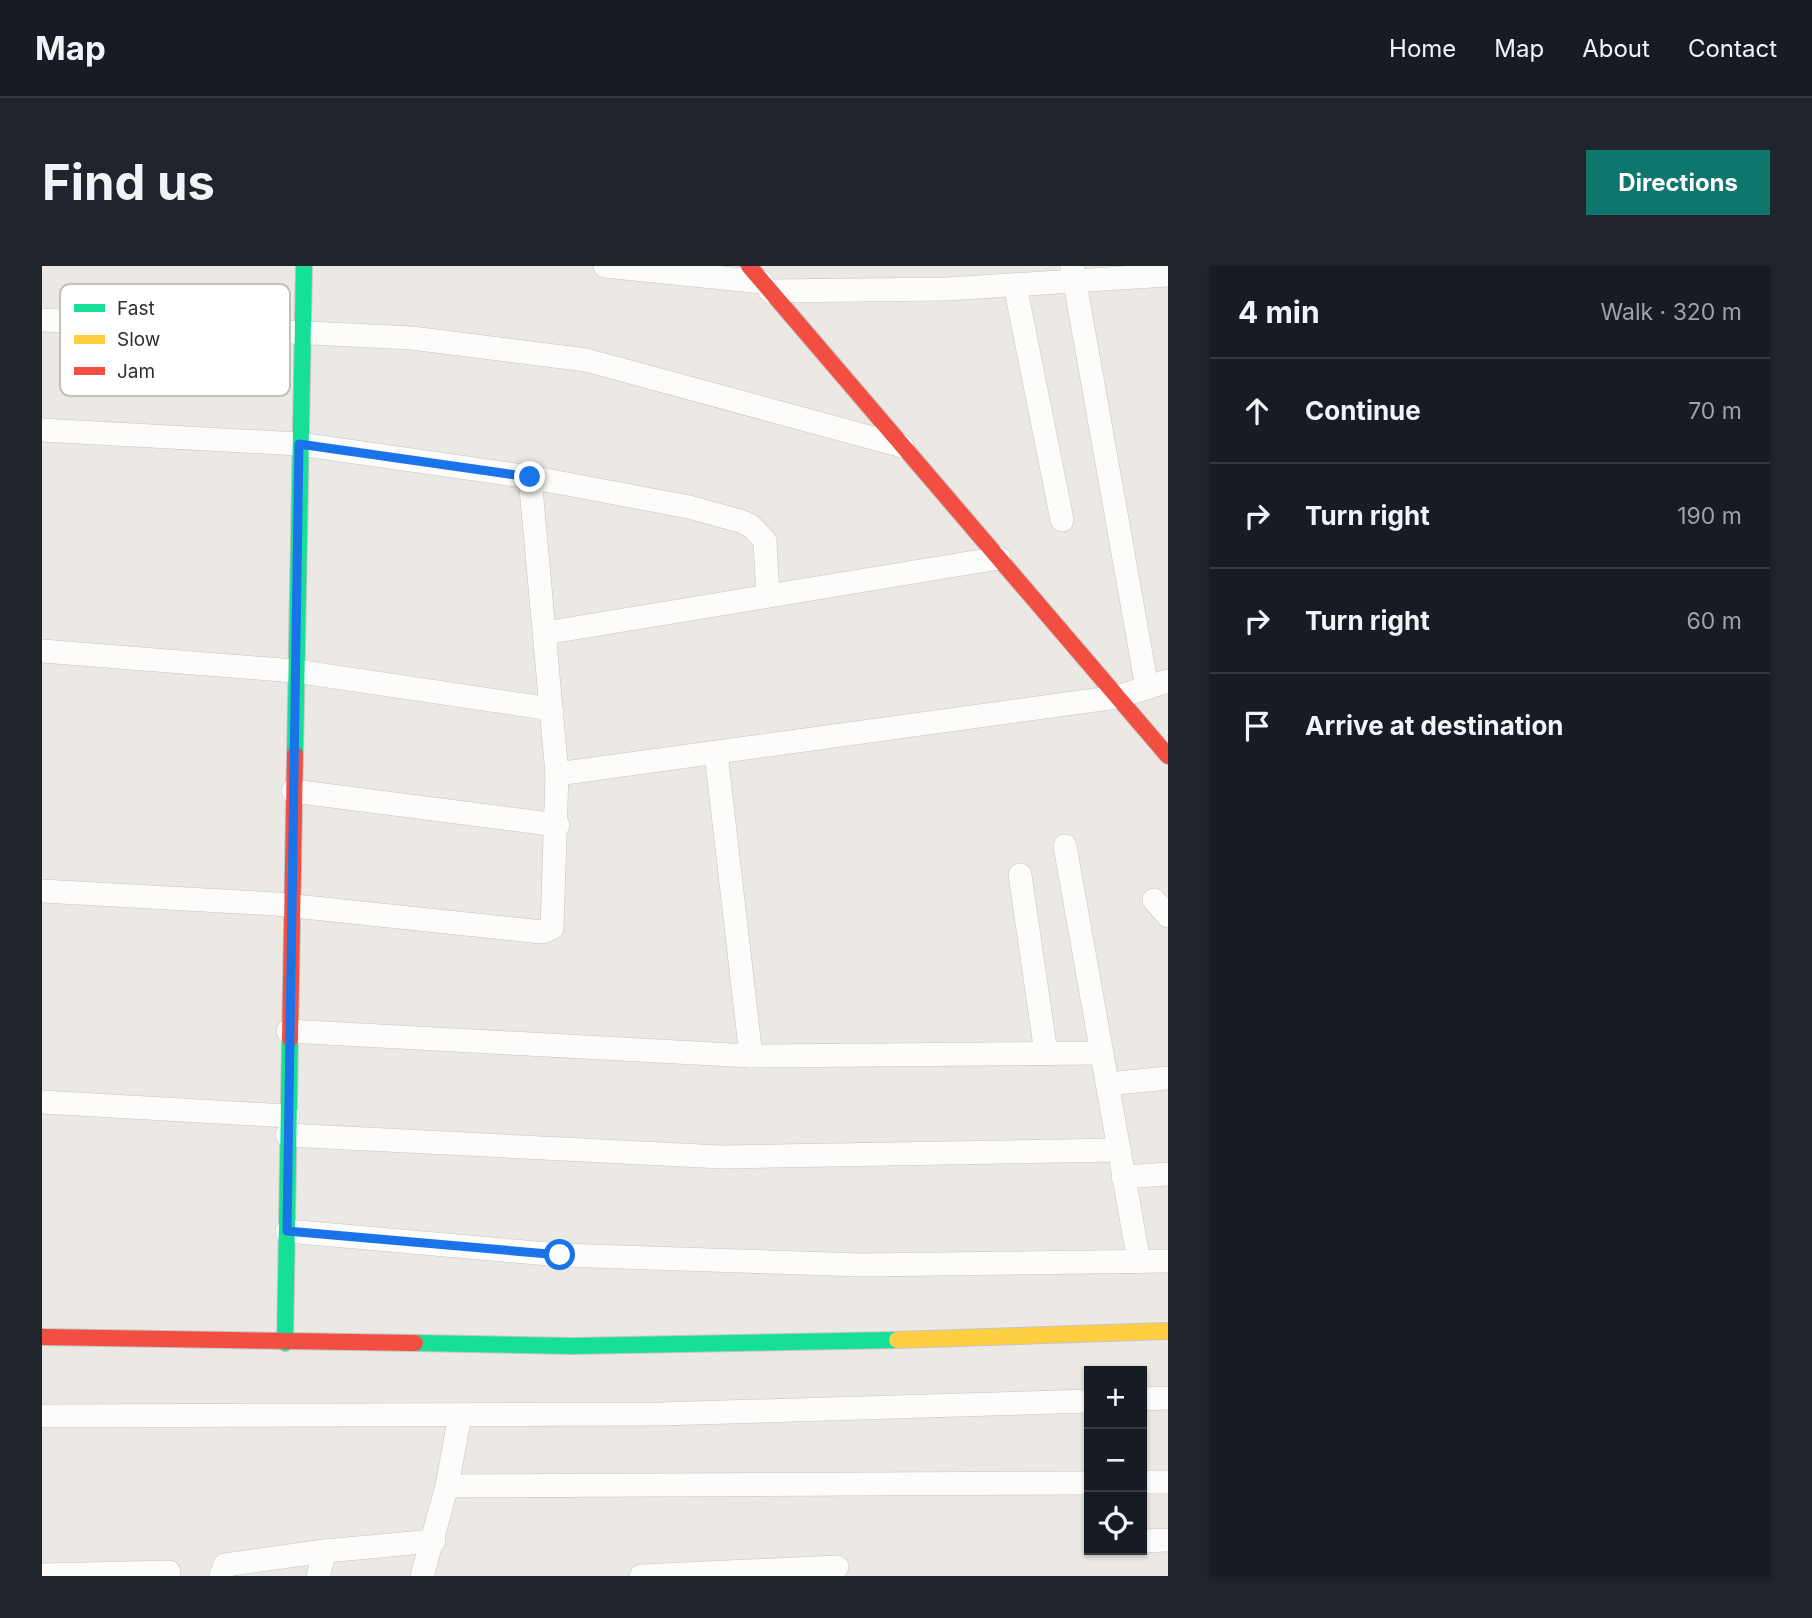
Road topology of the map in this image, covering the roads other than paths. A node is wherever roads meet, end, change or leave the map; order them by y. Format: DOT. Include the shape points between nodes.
graph roads {
  1 [pos="304,266"];
  2 [pos="605,266"];
  3 [pos="1073,274"];
  4 [pos="1168,275"];
  5 [pos="760,279"];
  6 [pos="1015,285"];
  7 [pos="42,320"];
  8 [pos="60,321"];
  9 [pos="290,332"];
  10 [pos="304,333"];
  11 [pos="42,430"];
  12 [pos="299,444"];
  13 [pos="902,446"];
  14 [pos="530,477"];
  15 [pos="1062,520"];
  16 [pos="999,558"];
  17 [pos="768,596"];
  18 [pos="545,633"];
  19 [pos="42,651"];
  20 [pos="295,671"];
  21 [pos="1157,684"];
  22 [pos="1117,696"];
  23 [pos="551,709"];
  24 [pos="716,753"];
  25 [pos="1168,756"];
  26 [pos="557,774"];
  27 [pos="293,791"];
  28 [pos="558,825"];
  29 [pos="1065,846"];
  30 [pos="1020,876"];
  31 [pos="42,891"];
  32 [pos="291,906"];
  33 [pos="288,1031"];
  34 [pos="1045,1053"];
  35 [pos="1102,1053"];
  36 [pos="751,1056"];
  37 [pos="1168,1078"];
  38 [pos="1107,1084"];
  39 [pos="42,1102"];
  40 [pos="288,1125"];
  41 [pos="1119,1150"];
  42 [pos="1168,1174"];
  43 [pos="1124,1177"];
  44 [pos="287,1231"];
  45 [pos="1168,1261"];
  46 [pos="1139,1262"];
  47 [pos="1168,1331"];
  48 [pos="42,1337"];
  49 [pos="285,1343"];
  50 [pos="1168,1398"];
  51 [pos="1147,1399"];
  52 [pos="1084,1401"];
  53 [pos="460,1415"];
  54 [pos="42,1416"];
  55 [pos="1147,1482"];
  56 [pos="1168,1482"];
  57 [pos="1084,1483"];
  58 [pos="447,1486"];
  59 [pos="1168,1540"];
  60 [pos="434,1541"];
  61 [pos="1147,1541"];
  62 [pos="325,1551"];
  63 [pos="837,1567"];
  64 [pos="169,1572"];
  65 [pos="42,1575"];
  66 [pos="122,1575"];
  67 [pos="221,1576"];
  68 [pos="318,1576"];
  69 [pos="422,1576"];
  70 [pos="640,1576"];
  1 -- 10 [label="street"];
  2 -- 5 [label="street"];
  3 -- 4 [label="street"];
  3 -- 6 [label="street"];
  3 -- 21 [label="street"];
  5 -- 6 [label="street" via="948,289"];
  5 -- 13 [label="street"];
  6 -- 15 [label="street"];
  7 -- 8 [label="street"];
  9 -- 10 [label="street"];
  10 -- 12 [label="street"];
  10 -- 13 [label="street" via="412,338 586,360"];
  11 -- 12 [label="street"];
  12 -- 14 [label="street"];
  12 -- 20 [label="street"];
  13 -- 16 [label="street"];
  14 -- 17 [label="street" via="740,520 765,541"];
  14 -- 18 [label="street"];
  16 -- 17 [label="street"];
  16 -- 22 [label="street"];
  17 -- 18 [label="street"];
  18 -- 23 [label="street"];
  19 -- 20 [label="street"];
  20 -- 23 [label="street"];
  20 -- 27 [label="street"];
  21 -- 22 [label="street"];
  22 -- 24 [label="street"];
  22 -- 25 [label="street"];
  23 -- 26 [label="street"];
  24 -- 26 [label="street"];
  24 -- 36 [label="street"];
  26 -- 28 [label="street"];
  27 -- 28 [label="street"];
  27 -- 32 [label="street"];
  28 -- 32 [label="street" via="554,922 547,931"];
  29 -- 35 [label="street"];
  30 -- 34 [label="street"];
  31 -- 32 [label="street"];
  32 -- 33 [label="street"];
  33 -- 36 [label="street"];
  33 -- 40 [label="street"];
  34 -- 35 [label="street"];
  34 -- 36 [label="street"];
  35 -- 38 [label="street"];
  37 -- 38 [label="street"];
  38 -- 41 [label="street"];
  39 -- 40 [label="street"];
  40 -- 41 [label="street" via="722,1157"];
  40 -- 44 [label="street"];
  41 -- 43 [label="street"];
  42 -- 43 [label="street"];
  43 -- 46 [label="street"];
  44 -- 46 [label="street" via="560,1255 861,1265"];
  44 -- 49 [label="street"];
  45 -- 46 [label="street"];
  47 -- 49 [label="street" via="572,1346"];
  48 -- 49 [label="street"];
  50 -- 51 [label="street"];
  52 -- 53 [label="street"];
  53 -- 54 [label="street"];
  53 -- 58 [label="street"];
  55 -- 56 [label="street"];
  57 -- 58 [label="street"];
  58 -- 60 [label="street"];
  59 -- 61 [label="street"];
  60 -- 62 [label="street"];
  60 -- 69 [label="street"];
  62 -- 67 [label="street" via="225,1565"];
  62 -- 68 [label="street"];
  63 -- 70 [label="street"];
  64 -- 66 [label="street"];
  65 -- 66 [label="street"];
}
